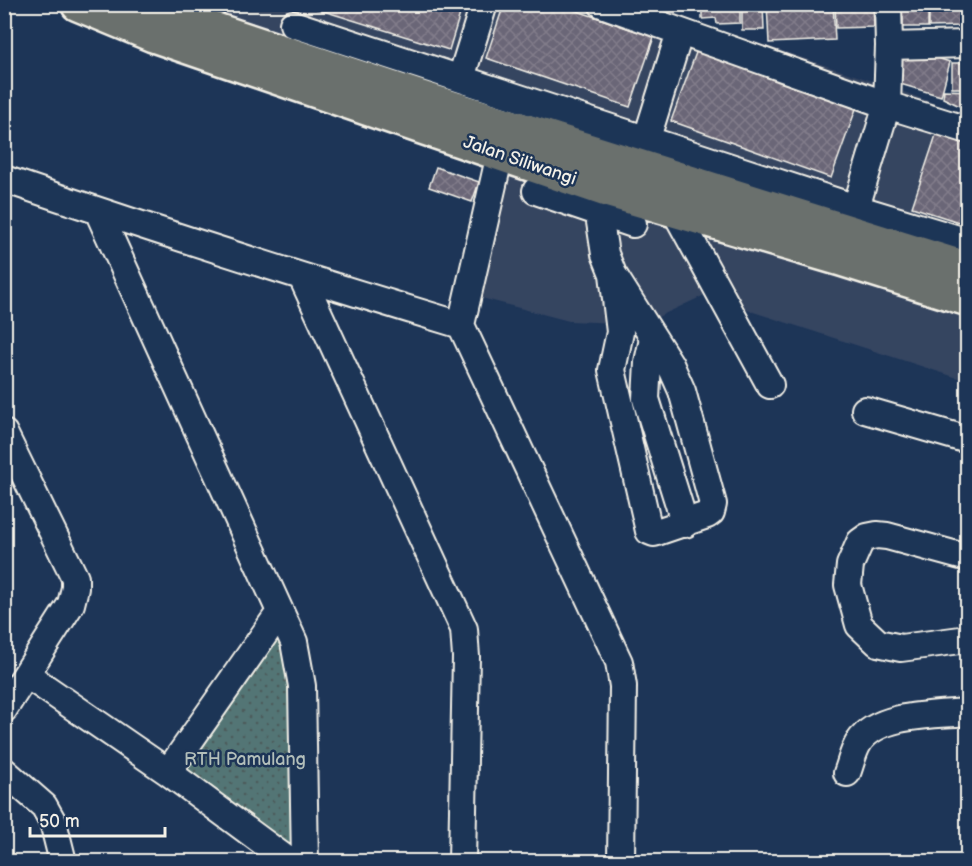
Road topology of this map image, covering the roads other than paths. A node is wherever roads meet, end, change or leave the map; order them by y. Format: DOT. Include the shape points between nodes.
graph roads {
  1 [pos="78,4"];
  2 [pos="137,4"];
  3 [pos="484,4"];
  4 [pos="602,4"];
  5 [pos="888,4"];
  6 [pos="293,24"];
  7 [pos="680,32"];
  8 [pos="968,44"];
  9 [pos="889,46"];
  10 [pos="461,78"];
  11 [pos="887,105"];
  12 [pos="421,112"];
  13 [pos="968,130"];
  14 [pos="646,141"];
  15 [pos="500,154"];
  16 [pos="4,179"];
  17 [pos="536,191"];
  18 [pos="603,202"];
  19 [pos="98,211"];
  20 [pos="675,211"];
  21 [pos="633,224"];
  22 [pos="849,233"];
  23 [pos="968,242"];
  24 [pos="968,269"];
  25 [pos="613,274"];
  26 [pos="302,277"];
  27 [pos="968,299"];
  28 [pos="461,325"];
  29 [pos="653,339"];
  30 [pos="770,385"];
  31 [pos="865,410"];
  32 [pos="4,433"];
  33 [pos="968,440"];
  34 [pos="685,524"];
  35 [pos="968,558"];
  36 [pos="280,612"];
  37 [pos="968,639"];
  38 [pos="27,675"];
  39 [pos="4,709"];
  40 [pos="968,712"];
  41 [pos="4,771"];
  42 [pos="168,772"];
  43 [pos="847,773"];
  44 [pos="63,861"];
  45 [pos="290,861"];
  46 [pos="304,861"];
  47 [pos="462,861"];
  48 [pos="621,861"];
  1 -- 12 [label="main road, Jalan Siliwangi" via="153,35"];
  2 -- 12 [label="main road, Jalan Siliwangi"];
  3 -- 10 [label="street"];
  4 -- 7 [label="street"];
  5 -- 9 [label="street"];
  6 -- 10 [label="street"];
  7 -- 11 [label="street"];
  7 -- 14 [label="street"];
  8 -- 9 [label="street"];
  9 -- 11 [label="street"];
  10 -- 14 [label="street"];
  11 -- 13 [label="street"];
  11 -- 22 [label="street"];
  12 -- 15 [label="main road, Jalan Siliwangi"];
  12 -- 22 [label="main road, Jalan Siliwangi"];
  14 -- 22 [label="street"];
  15 -- 18 [label="main road, Jalan Siliwangi"];
  15 -- 28 [label="street"];
  16 -- 19 [label="street"];
  17 -- 18 [label="street"];
  18 -- 20 [label="main road, Jalan Siliwangi"];
  18 -- 21 [label="street"];
  18 -- 25 [label="street" via="601,231"];
  19 -- 26 [label="street"];
  19 -- 36 [label="street"];
  20 -- 22 [label="main road, Jalan Siliwangi"];
  20 -- 30 [label="street"];
  22 -- 23 [label="street"];
  22 -- 24 [label="main road, Jalan Siliwangi"];
  22 -- 27 [label="main road, Jalan Siliwangi"];
  25 -- 29 [label="street"];
  25 -- 34 [label="street" via="620,332 612,370 649,531"];
  26 -- 28 [label="street"];
  26 -- 47 [label="street" via="464,629"];
  28 -- 48 [label="street" via="619,662 623,686"];
  29 -- 34 [label="street" via="646,399"];
  29 -- 34 [label="street" via="682,391 713,504 707,515"];
  31 -- 33 [label="street"];
  32 -- 38 [label="street" via="75,578 71,604"];
  35 -- 37 [label="street" via="887,536 867,537 860,542 850,565 848,585 859,625 878,643 901,648"];
  36 -- 42 [label="street"];
  36 -- 46 [label="street" via="294,642 302,686"];
  38 -- 39 [label="street"];
  38 -- 42 [label="street"];
  40 -- 43 [label="street" via="898,719 869,732 858,743"];
  41 -- 44 [label="street" via="44,806 53,822"];
  42 -- 45 [label="street"];
}
